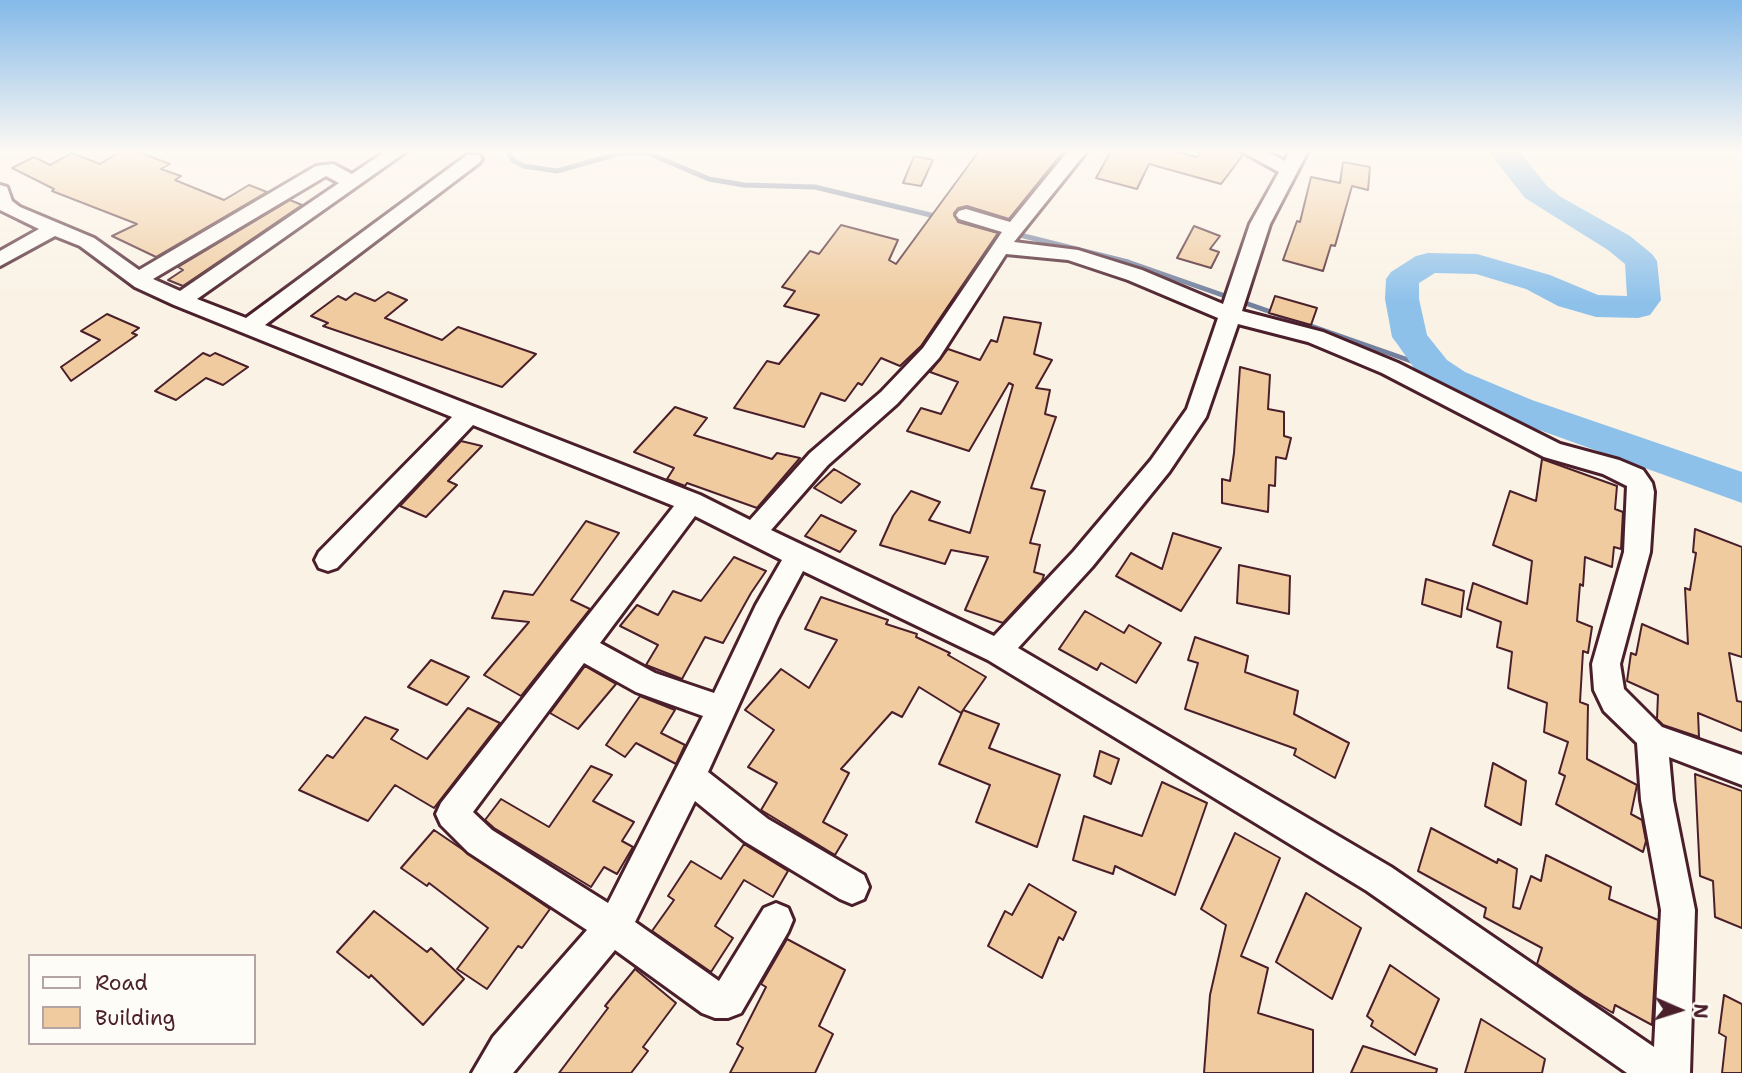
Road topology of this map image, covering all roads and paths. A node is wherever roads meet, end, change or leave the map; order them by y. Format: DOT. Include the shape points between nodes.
graph roads {
  1 [pos="3,201"];
  2 [pos="270,201"];
  3 [pos="324,201"];
  4 [pos="416,201"];
  5 [pos="1038,201"];
  6 [pos="1272,201"];
  7 [pos="966,215"];
  8 [pos="54,228"];
  9 [pos="1008,237"];
  10 [pos="0,260"];
  11 [pos="138,279"];
  12 [pos="181,300"];
  13 [pos="1234,304"];
  14 [pos="250,326"];
  15 [pos="470,413"];
  16 [pos="691,502"];
  17 [pos="754,533"];
  18 [pos="797,556"];
  19 [pos="328,560"];
  20 [pos="581,648"];
  21 [pos="998,651"];
  22 [pos="721,709"];
  23 [pos="1652,737"];
  24 [pos="1742,770"];
  25 [pos="690,777"];
  26 [pos="852,887"];
  27 [pos="776,920"];
  28 [pos="613,927"];
  29 [pos="491,1073"];
  30 [pos="1659,1073"];
  31 [pos="1671,1073"];
  1 -- 8 [label="street" via="13,211"];
  2 -- 11 [label="street"];
  3 -- 12 [label="street"];
  4 -- 14 [label="street"];
  5 -- 9 [label="street"];
  6 -- 13 [label="street"];
  7 -- 9 [label="street"];
  8 -- 10 [label="street"];
  8 -- 11 [label="street" via="87,242"];
  9 -- 13 [label="street"];
  9 -- 17 [label="street" via="931,353 889,398 819,459"];
  11 -- 12 [label="street"];
  12 -- 14 [label="street"];
  13 -- 21 [label="street" via="1198,411 1184,435 1083,559"];
  13 -- 23 [label="street" via="1356,352 1553,451 1634,477 1641,492 1637,552 1605,671 1615,702"];
  14 -- 15 [label="street"];
  15 -- 16 [label="street"];
  15 -- 19 [label="street"];
  16 -- 17 [label="street"];
  16 -- 20 [label="street"];
  17 -- 18 [label="street"];
  18 -- 21 [label="street"];
  18 -- 22 [label="street"];
  20 -- 22 [label="street" via="646,683"];
  20 -- 28 [label="street" via="452,814 480,841"];
  21 -- 30 [label="street" via="1379,879"];
  22 -- 25 [label="street"];
  23 -- 24 [label="street"];
  23 -- 31 [label="street" via="1657,800 1678,911"];
  25 -- 26 [label="street" via="756,830"];
  25 -- 28 [label="street"];
  27 -- 28 [label="street" via="729,1000 721,1001"];
  28 -- 29 [label="street" via="506,1049"];
}
